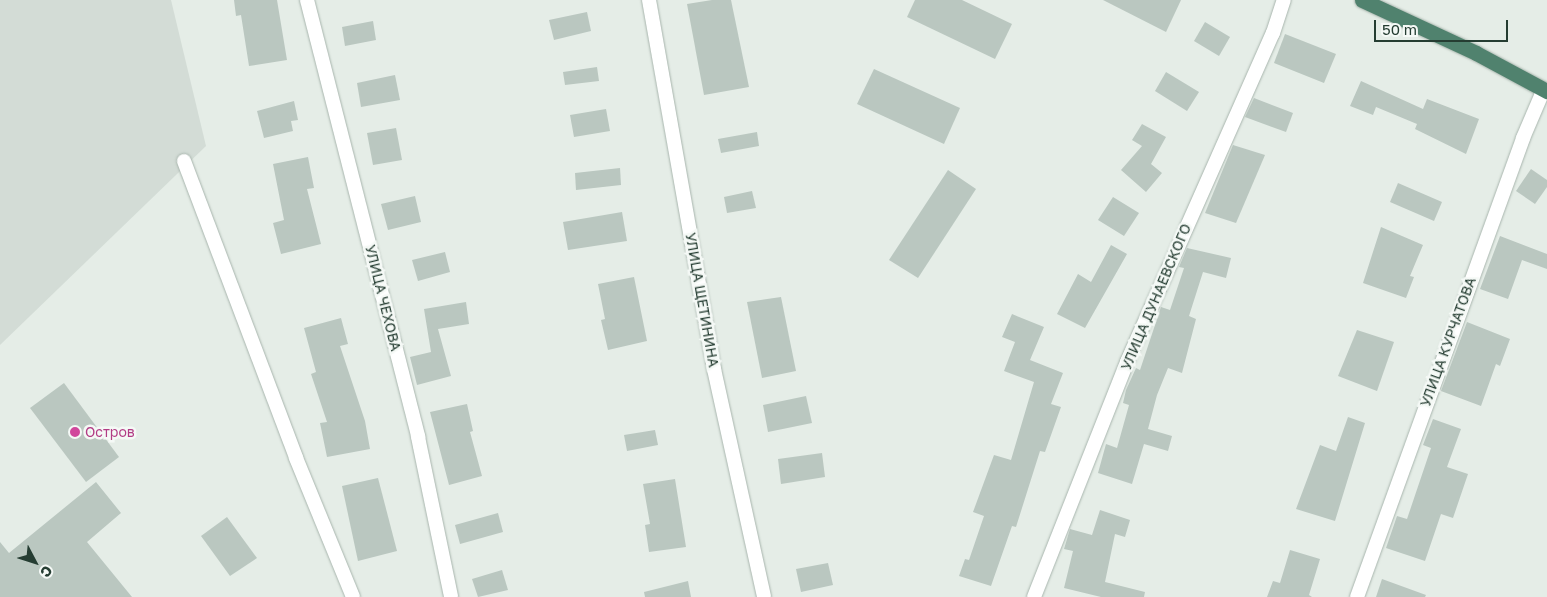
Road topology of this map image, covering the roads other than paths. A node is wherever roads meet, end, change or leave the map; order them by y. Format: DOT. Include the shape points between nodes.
graph roads {
  1 [pos="307,0"];
  2 [pos="650,0"];
  3 [pos="1284,0"];
  4 [pos="1362,0"];
  5 [pos="1546,90"];
  6 [pos="184,161"];
  7 [pos="354,597"];
  8 [pos="452,597"];
  9 [pos="764,597"];
  10 [pos="1034,597"];
  11 [pos="1357,597"];
  1 -- 8 [label="street, УЛИЦА ЧЕХОВА" via="418,437"];
  2 -- 9 [label="street, УЛИЦА ЩЕТИНИНА" via="714,369"];
  3 -- 10 [label="street, УЛИЦА ДУНАЕВСКОГО" via="1272,34 1127,362"];
  4 -- 5 [label="highway"];
  5 -- 11 [label="street, УЛИЦА КУРЧАТОВА" via="1516,156"];
  6 -- 7 [label="street" via="296,458"];
}
